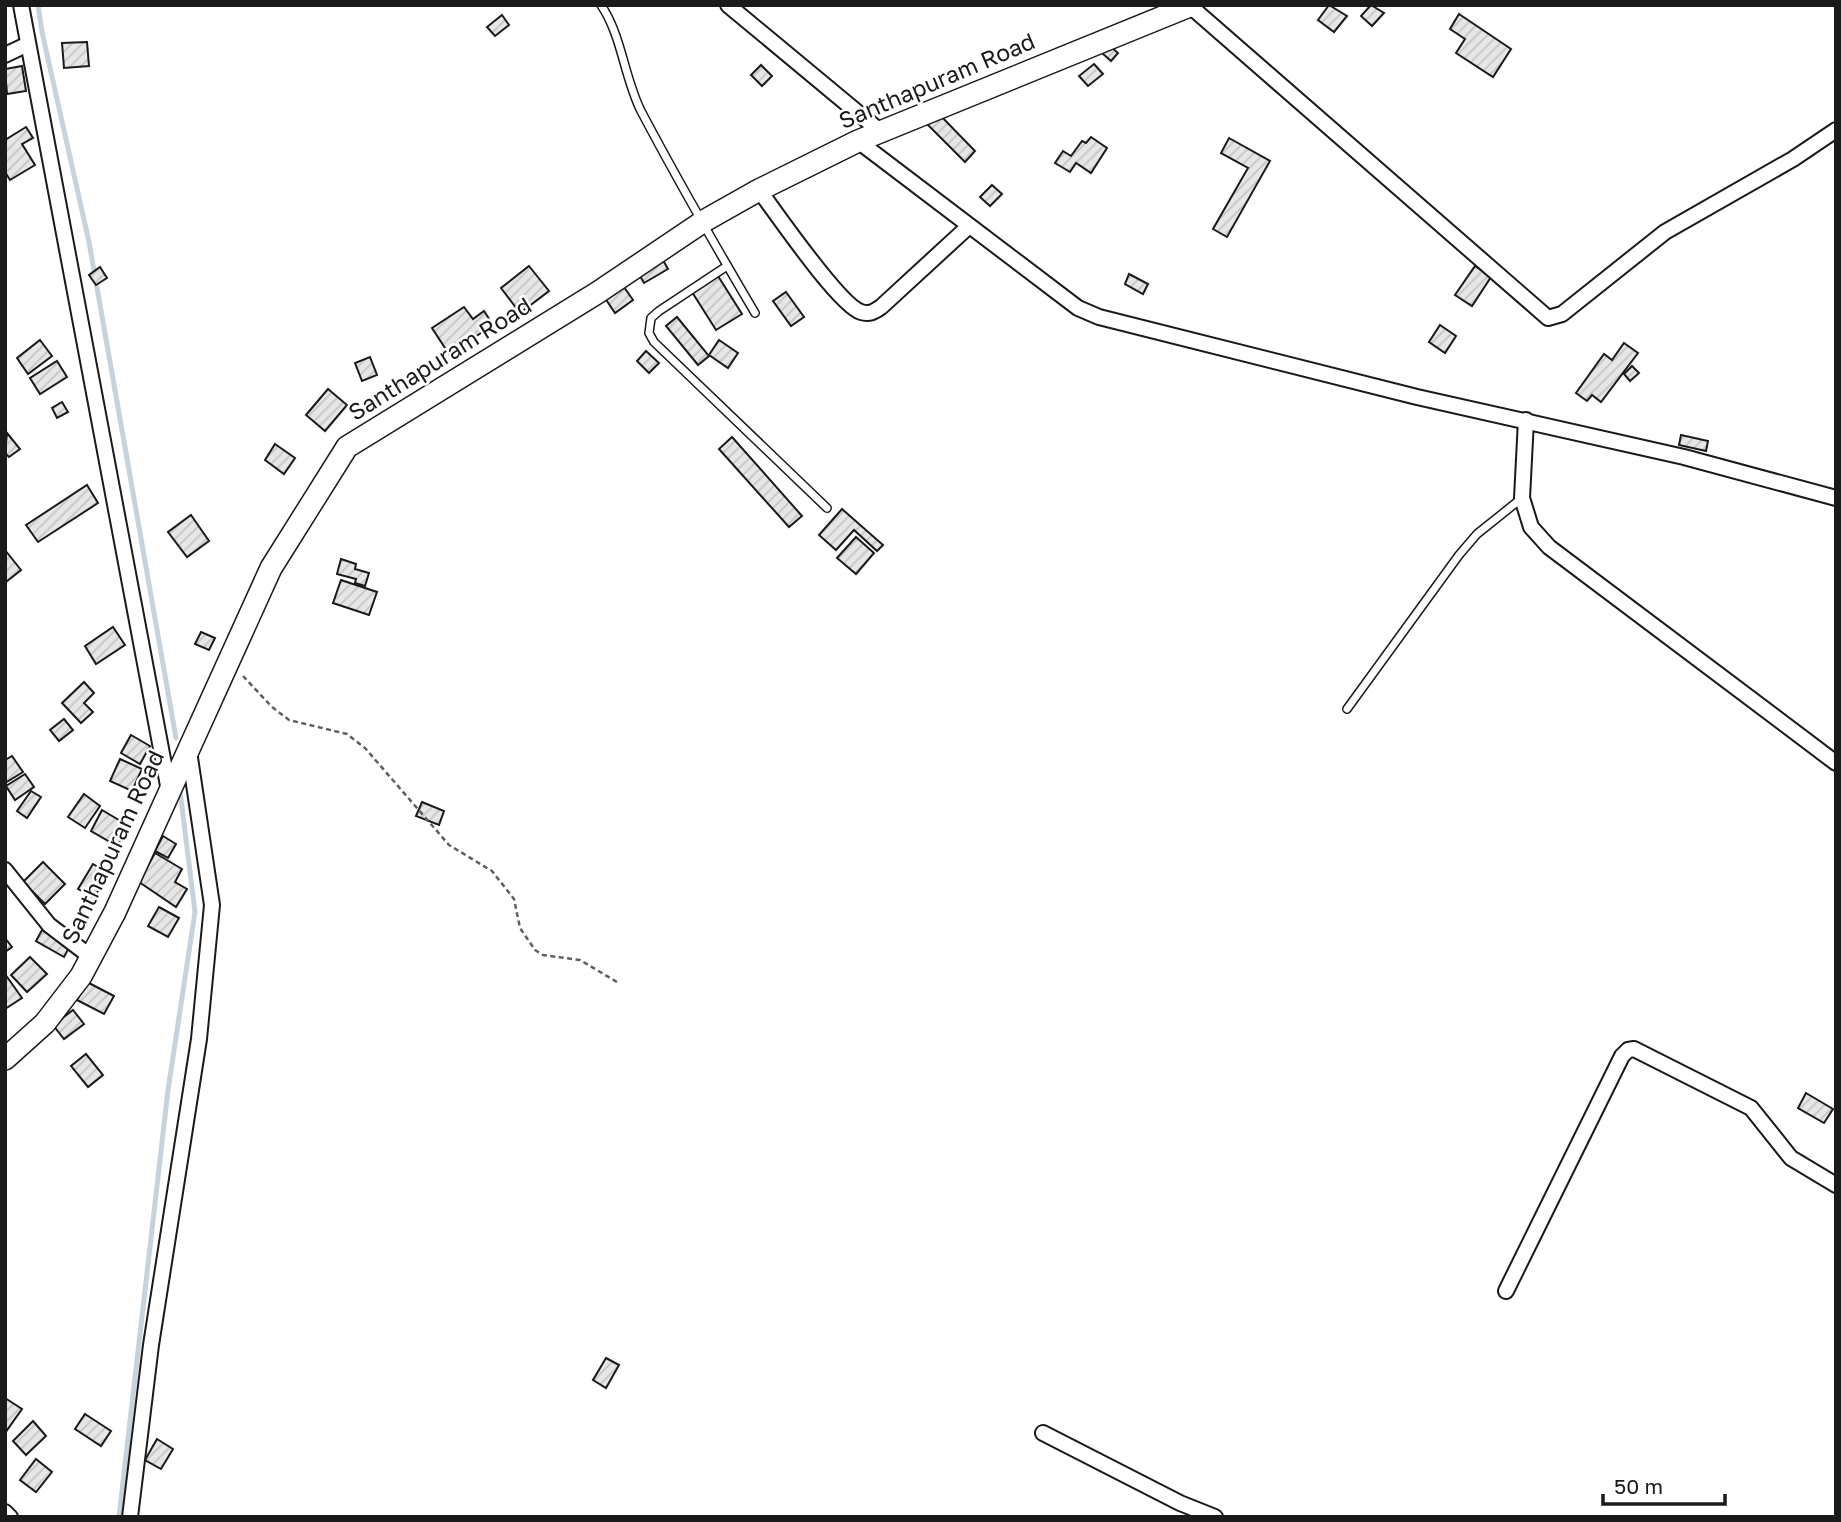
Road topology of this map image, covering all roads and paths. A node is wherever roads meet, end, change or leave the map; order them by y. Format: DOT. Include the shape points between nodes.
graph roads {
  1 [pos="21,5"];
  2 [pos="601,5"];
  3 [pos="728,5"];
  4 [pos="1191,6"];
  5 [pos="28,44"];
  6 [pos="5,55"];
  7 [pos="1836,130"];
  8 [pos="869,136"];
  9 [pos="759,190"];
  10 [pos="704,221"];
  11 [pos="968,226"];
  12 [pos="727,266"];
  13 [pos="755,313"];
  14 [pos="1526,420"];
  15 [pos="1522,498"];
  16 [pos="1836,498"];
  17 [pos="827,508"];
  18 [pos="226,664"];
  19 [pos="1347,709"];
  20 [pos="188,746"];
  21 [pos="1836,763"];
  22 [pos="170,792"];
  23 [pos="5,870"];
  24 [pos="91,957"];
  25 [pos="617,982"];
  26 [pos="5,1059"];
  27 [pos="1836,1185"];
  28 [pos="1506,1291"];
  29 [pos="1043,1433"];
  30 [pos="5,1512"];
  31 [pos="10,1517"];
  32 [pos="130,1517"];
  33 [pos="1215,1517"];
  1 -- 5 [label="street"];
  2 -- 10 [label="lane" via="612,21 620,57 641,109"];
  3 -- 8 [label="street"];
  4 -- 7 [label="street" via="1548,318 1562,314 1665,232"];
  4 -- 8 [label="main road, Santhapuram Road"];
  5 -- 6 [label="street"];
  5 -- 22 [label="street"];
  8 -- 9 [label="main road, Santhapuram Road"];
  8 -- 11 [label="street"];
  9 -- 10 [label="main road, Santhapuram Road"];
  9 -- 11 [label="street" via="836,291 860,312 870,314"];
  10 -- 12 [label="lane"];
  10 -- 18 [label="main road, Santhapuram Road" via="348,447 271,569"];
  11 -- 14 [label="street" via="1078,308 1099,317"];
  12 -- 13 [label="lane"];
  12 -- 17 [label="lane" via="659,311 651,318 649,333"];
  14 -- 15 [label="street"];
  14 -- 16 [label="street"];
  15 -- 19 [label="lane" via="1459,555"];
  15 -- 21 [label="street" via="1531,527 1549,547"];
  18 -- 20 [label="main road, Santhapuram Road"];
  18 -- 25 [label="path" via="289,720 347,734 365,748 449,845 492,871 514,899 520,928 535,950 580,960"];
  20 -- 22 [label="main road, Santhapuram Road"];
  20 -- 32 [label="street" via="212,905 200,1039 151,1345"];
  22 -- 24 [label="main road, Santhapuram Road"];
  23 -- 24 [label="street" via="48,925"];
  24 -- 26 [label="main road, Santhapuram Road" via="45,1023"];
  27 -- 28 [label="street" via="1791,1158 1751,1108 1628,1050"];
  29 -- 33 [label="street"];
  30 -- 31 [label="street"];
}
